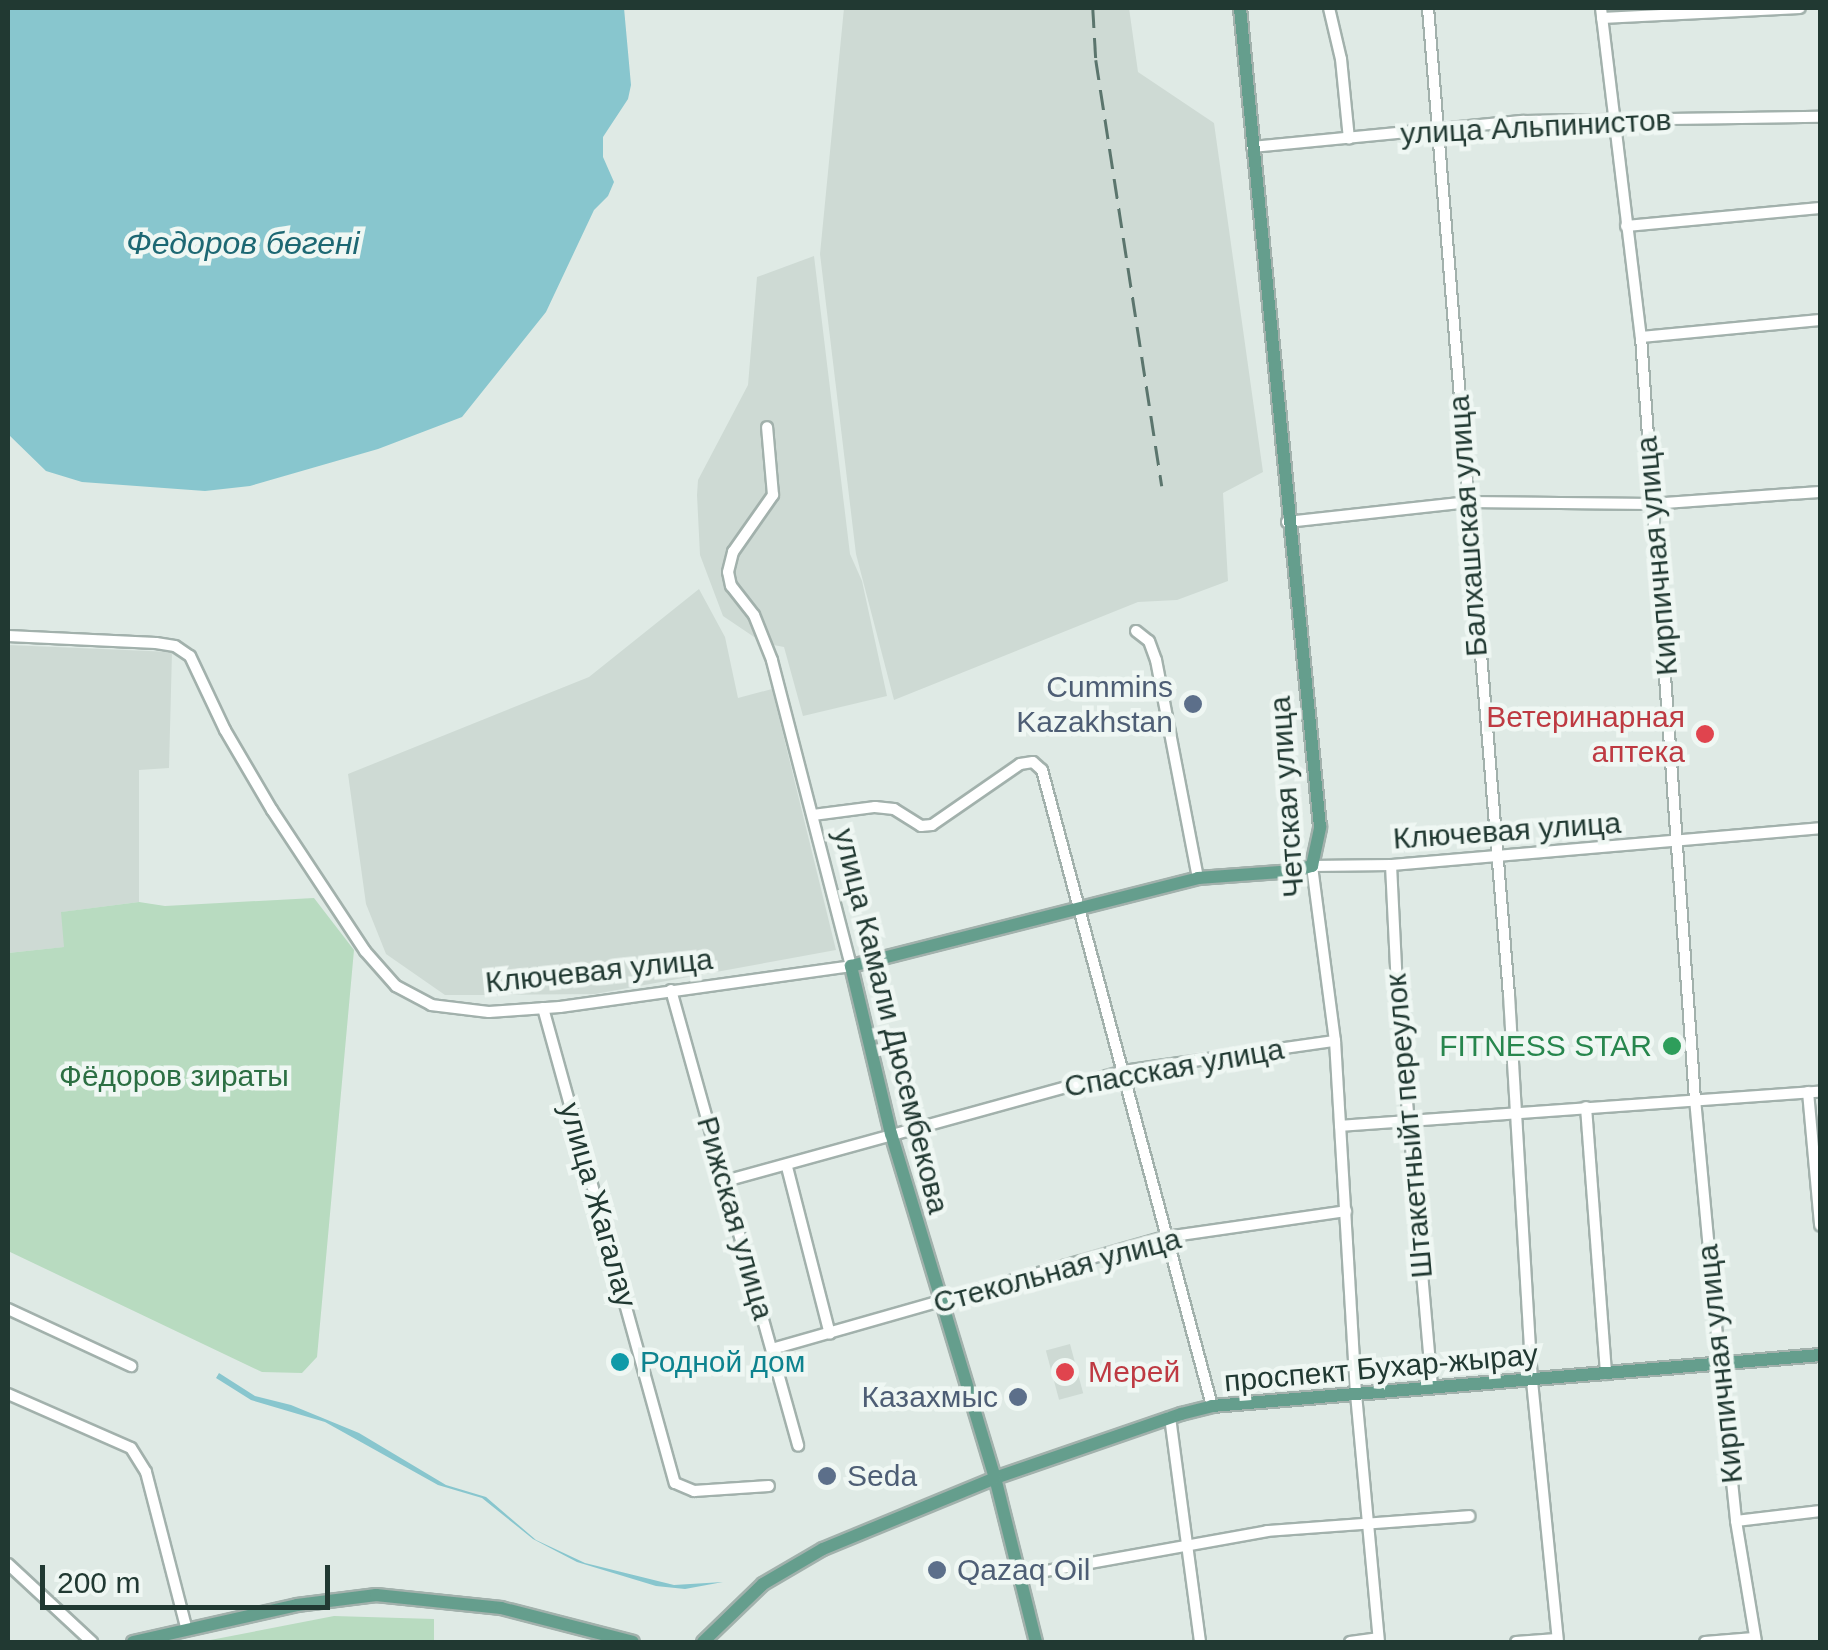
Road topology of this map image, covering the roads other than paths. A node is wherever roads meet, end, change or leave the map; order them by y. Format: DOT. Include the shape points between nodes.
graph roads {
  1 [pos="1240,8"];
  2 [pos="1329,8"];
  3 [pos="1428,8"];
  4 [pos="1800,8"];
  5 [pos="1601,13"];
  6 [pos="1820,117"];
  7 [pos="1611,119"];
  8 [pos="1438,132"];
  9 [pos="1349,139"];
  10 [pos="1252,148"];
  11 [pos="1820,208"];
  12 [pos="1626,226"];
  13 [pos="1820,320"];
  14 [pos="1641,337"];
  15 [pos="767,428"];
  16 [pos="1820,492"];
  17 [pos="1470,502"];
  18 [pos="1651,504"];
  19 [pos="1287,522"];
  20 [pos="1136,631"];
  21 [pos="8,636"];
  22 [pos="813,815"];
  23 [pos="1820,828"];
  24 [pos="1678,844"];
  25 [pos="1496,856"];
  26 [pos="1312,866"];
  27 [pos="1392,866"];
  28 [pos="1198,878"];
  29 [pos="1076,907"];
  30 [pos="851,966"];
  31 [pos="671,990"];
  32 [pos="543,1008"];
  33 [pos="1334,1041"];
  34 [pos="1123,1071"];
  35 [pos="1814,1092"];
  36 [pos="1695,1099"];
  37 [pos="1586,1107"];
  38 [pos="1518,1113"];
  39 [pos="1409,1123"];
  40 [pos="1340,1126"];
  41 [pos="891,1134"];
  42 [pos="787,1167"];
  43 [pos="725,1182"];
  44 [pos="1346,1211"];
  45 [pos="1820,1224"];
  46 [pos="1166,1237"];
  47 [pos="940,1303"];
  48 [pos="8,1310"];
  49 [pos="830,1334"];
  50 [pos="772,1350"];
  51 [pos="1820,1355"];
  52 [pos="1720,1363"];
  53 [pos="131,1366"];
  54 [pos="1606,1374"];
  55 [pos="1532,1381"];
  56 [pos="1432,1387"];
  57 [pos="8,1394"];
  58 [pos="1356,1394"];
  59 [pos="1212,1406"];
  60 [pos="1170,1418"];
  61 [pos="798,1446"];
  62 [pos="995,1478"];
  63 [pos="769,1486"];
  64 [pos="1820,1511"];
  65 [pos="1469,1516"];
  66 [pos="1736,1522"];
  67 [pos="1366,1526"];
  68 [pos="1187,1544"];
  69 [pos="8,1564"];
  70 [pos="1018,1576"];
  71 [pos="186,1630"];
  72 [pos="1379,1640"];
  73 [pos="1755,1640"];
  74 [pos="1557,1641"];
  75 [pos="92,1642"];
  76 [pos="133,1642"];
  77 [pos="633,1642"];
  78 [pos="703,1642"];
  79 [pos="1036,1642"];
  80 [pos="1200,1642"];
  81 [pos="1350,1642"];
  82 [pos="1516,1642"];
  83 [pos="1705,1642"];
  1 -- 10 [label="main road, Четская улица"];
  2 -- 9 [label="street"];
  3 -- 8 [label="street, Балхашская улица"];
  4 -- 5 [label="street"];
  5 -- 7 [label="street, Кирпичная улица"];
  6 -- 7 [label="street, улица Альпинистов"];
  7 -- 8 [label="street, улица Альпинистов"];
  7 -- 12 [label="street, Кирпичная улица"];
  8 -- 9 [label="street, улица Альпинистов"];
  8 -- 17 [label="street, Балхашская улица"];
  9 -- 10 [label="street, улица Альпинистов"];
  10 -- 19 [label="main road, Четская улица"];
  11 -- 12 [label="street"];
  12 -- 14 [label="street, Кирпичная улица"];
  13 -- 14 [label="street"];
  14 -- 18 [label="street, Кирпичная улица"];
  15 -- 22 [label="street, улица Камали Дюсембекова" via="772,495 733,552 728,572 772,660"];
  16 -- 18 [label="street"];
  17 -- 18 [label="street"];
  17 -- 19 [label="street"];
  17 -- 25 [label="street, Балхашская улица"];
  18 -- 24 [label="street, Кирпичная улица"];
  19 -- 26 [label="main road, Четская улица" via="1320,828"];
  20 -- 28 [label="street" via="1149,641 1156,660"];
  21 -- 32 [label="street, Ключевая улица" via="175,646 190,656 272,810 364,952 396,986 432,1005 489,1012"];
  22 -- 29 [label="street" via="874,807 932,825 1007,770 1033,762 1048,784"];
  22 -- 30 [label="street, улица Камали Дюсембекова"];
  23 -- 24 [label="street, Ключевая улица"];
  24 -- 25 [label="street, Ключевая улица"];
  24 -- 36 [label="street, Кирпичная улица"];
  25 -- 27 [label="street, Ключевая улица"];
  25 -- 38 [label="street, Балхашская улица"];
  26 -- 27 [label="street, Ключевая улица"];
  26 -- 28 [label="main road, Ключевая улица"];
  26 -- 33 [label="street, Четская улица"];
  27 -- 39 [label="street, Штакетныйт переулок"];
  28 -- 29 [label="main road, Ключевая улица"];
  29 -- 30 [label="main road, Ключевая улица"];
  29 -- 34 [label="street"];
  30 -- 31 [label="street, Ключевая улица"];
  30 -- 41 [label="main road, улица Камали Дюсембекова"];
  31 -- 32 [label="street, Ключевая улица"];
  31 -- 43 [label="street, Рижская улица"];
  32 -- 63 [label="street, улица Жагалау" via="675,1484 694,1490"];
  33 -- 34 [label="street, Спасская улица"];
  33 -- 40 [label="street, Четская улица"];
  34 -- 41 [label="street, Спасская улица"];
  34 -- 46 [label="street"];
  35 -- 36 [label="street"];
  35 -- 45 [label="street"];
  36 -- 37 [label="street"];
  36 -- 52 [label="street, Кирпичная улица"];
  37 -- 38 [label="street"];
  37 -- 54 [label="street"];
  38 -- 39 [label="street"];
  38 -- 55 [label="street, Балхашская улица"];
  39 -- 40 [label="street"];
  39 -- 56 [label="street, Штакетныйт переулок"];
  40 -- 44 [label="street, Четская улица"];
  41 -- 42 [label="street, Спасская улица"];
  41 -- 47 [label="main road, улица Камали Дюсембекова"];
  42 -- 43 [label="street, Спасская улица"];
  42 -- 49 [label="street"];
  43 -- 50 [label="street, Рижская улица"];
  44 -- 46 [label="street, Стекольная улица"];
  44 -- 58 [label="street, Четская улица"];
  46 -- 47 [label="street, Стекольная улица"];
  46 -- 59 [label="street"];
  47 -- 49 [label="street, Стекольная улица"];
  47 -- 62 [label="main road, улица Камали Дюсембекова"];
  48 -- 53 [label="street"];
  49 -- 50 [label="street, Стекольная улица"];
  50 -- 61 [label="street, Рижская улица"];
  51 -- 52 [label="main road, проспект Бухар-жырау"];
  52 -- 54 [label="main road, проспект Бухар-жырау"];
  52 -- 66 [label="street, Кирпичная улица"];
  54 -- 55 [label="main road, проспект Бухар-жырау"];
  55 -- 56 [label="main road, проспект Бухар-жырау"];
  55 -- 74 [label="street, Балхашская улица"];
  56 -- 58 [label="main road, проспект Бухар-жырау"];
  57 -- 71 [label="street" via="130,1448 146,1472"];
  58 -- 59 [label="main road, проспект Бухар-жырау"];
  58 -- 67 [label="street, Четская улица"];
  59 -- 60 [label="main road, проспект Бухар-жырау"];
  60 -- 62 [label="main road, проспект Бухар-жырау"];
  60 -- 68 [label="street"];
  62 -- 70 [label="main road, улица Камали Дюсембекова"];
  62 -- 78 [label="main road, проспект Бухар-жырау" via="796,1563 763,1584"];
  64 -- 66 [label="street"];
  65 -- 67 [label="street"];
  66 -- 73 [label="street, Кирпичная улица"];
  67 -- 68 [label="street" via="1267,1530"];
  67 -- 72 [label="street, Четская улица"];
  68 -- 70 [label="street"];
  68 -- 80 [label="street"];
  69 -- 75 [label="street"];
  70 -- 79 [label="main road, улица Камали Дюсембекова"];
  71 -- 76 [label="main road"];
  71 -- 77 [label="main road" via="296,1604 376,1596 500,1608"];
  72 -- 81 [label="street"];
  73 -- 83 [label="street"];
  74 -- 82 [label="street"];
}
